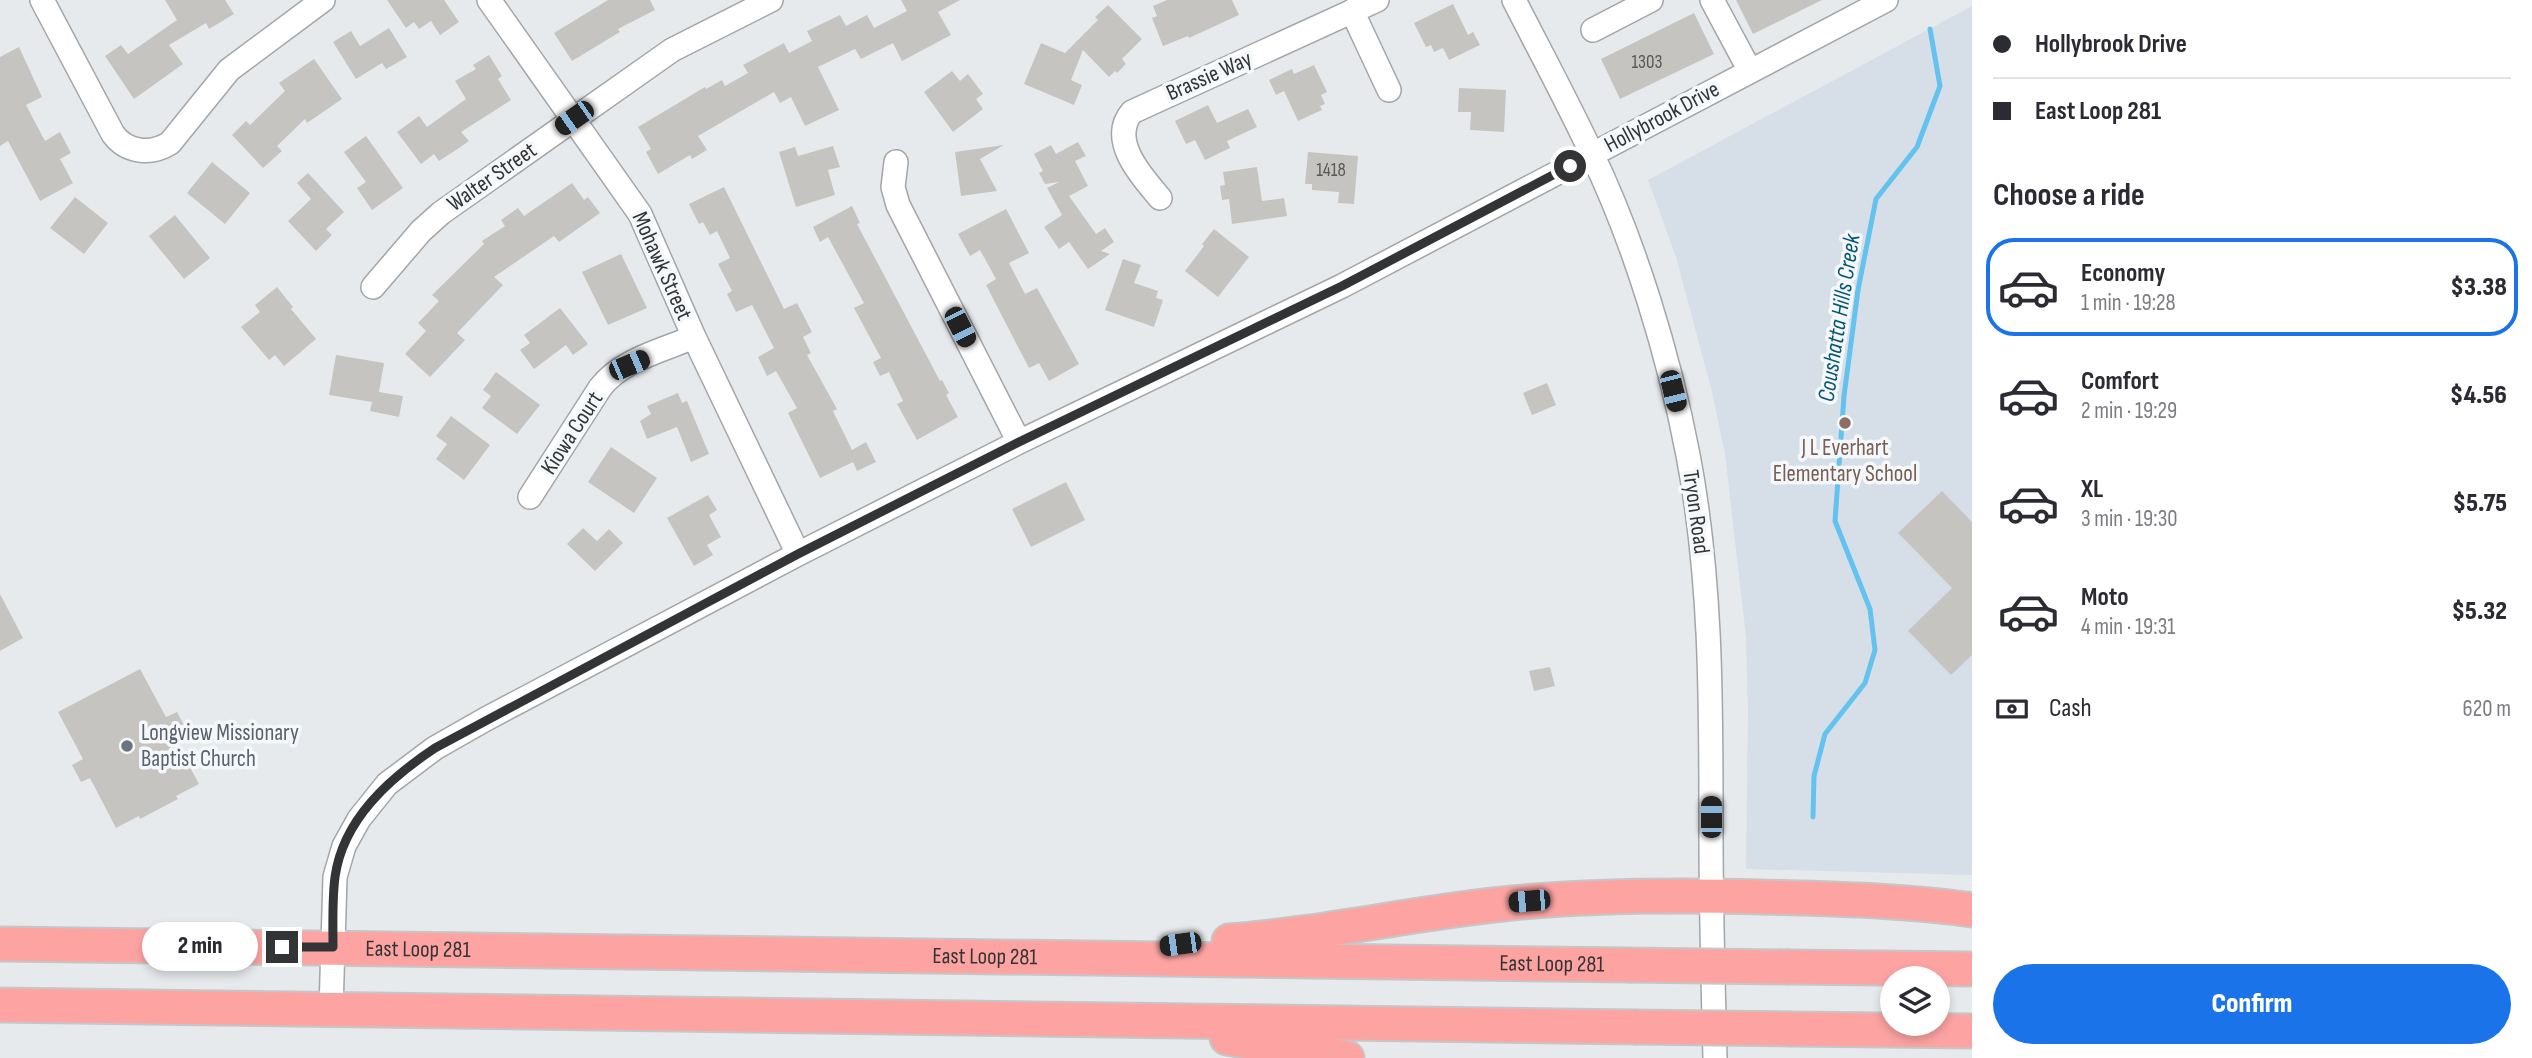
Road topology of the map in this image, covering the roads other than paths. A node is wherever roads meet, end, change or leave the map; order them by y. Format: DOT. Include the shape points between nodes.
graph roads {
  1 [pos="41,0"];
  2 [pos="323,0"];
  3 [pos="489,0"];
  4 [pos="771,0"];
  5 [pos="1377,0"];
  6 [pos="1514,0"];
  7 [pos="1651,0"];
  8 [pos="1712,0"];
  9 [pos="1886,0"];
  10 [pos="1352,11"];
  11 [pos="1593,30"];
  12 [pos="1750,71"];
  13 [pos="1389,90"];
  14 [pos="574,118"];
  15 [pos="1592,154"];
  16 [pos="895,162"];
  17 [pos="1160,198"];
  18 [pos="373,287"];
  19 [pos="694,337"];
  20 [pos="1019,442"];
  21 [pos="530,497"];
  22 [pos="798,554"];
  23 [pos="1711,896"];
  24 [pos="1972,909"];
  25 [pos="0,944"];
  26 [pos="333,947"];
  27 [pos="1090,957"];
  28 [pos="1972,969"];
  29 [pos="0,1005"];
  30 [pos="331,1010"];
  31 [pos="1096,1019"];
  32 [pos="1972,1031"];
  33 [pos="1347,1058"];
  34 [pos="1716,1058"];
  1 -- 2 [label="street" via="113,134 125,146 147,151 170,143 229,70"];
  3 -- 14 [label="street, Mohawk Street"];
  4 -- 14 [label="street, Walter Street" via="672,50"];
  5 -- 10 [label="street, Brassie Way"];
  6 -- 15 [label="street, Tryon Road"];
  7 -- 11 [label="street"];
  8 -- 12 [label="street"];
  9 -- 12 [label="street, Hollybrook Drive"];
  10 -- 13 [label="street"];
  10 -- 17 [label="street, Brassie Way" via="1132,112 1124,126 1124,142 1139,173"];
  12 -- 15 [label="street, Hollybrook Drive"];
  14 -- 18 [label="street, Walter Street" via="434,219"];
  14 -- 19 [label="street, Mohawk Street" via="640,214"];
  15 -- 20 [label="street, Hollybrook Drive" via="1342,286"];
  15 -- 23 [label="street, Tryon Road" via="1657,332 1693,487 1710,658"];
  16 -- 20 [label="street" via="893,187 898,205"];
  19 -- 21 [label="street, Kiowa Court" via="608,378"];
  19 -- 22 [label="street, Mohawk Street"];
  20 -- 22 [label="street, Hollybrook Drive"];
  22 -- 26 [label="street, Hollybrook Drive" via="468,729 397,775 359,819 338,861"];
  23 -- 24 [label="highway"];
  23 -- 27 [label="highway" via="1512,903"];
  23 -- 34 [label="street, Tryon Road"];
  25 -- 26 [label="highway, East Loop 281"];
  26 -- 27 [label="highway, East Loop 281"];
  26 -- 30 [label="street, Hollybrook Drive"];
  27 -- 28 [label="highway, East Loop 281, bridge"];
  29 -- 30 [label="highway"];
  30 -- 31 [label="highway"];
  31 -- 32 [label="highway, bridge"];
  31 -- 33 [label="highway"];
}
